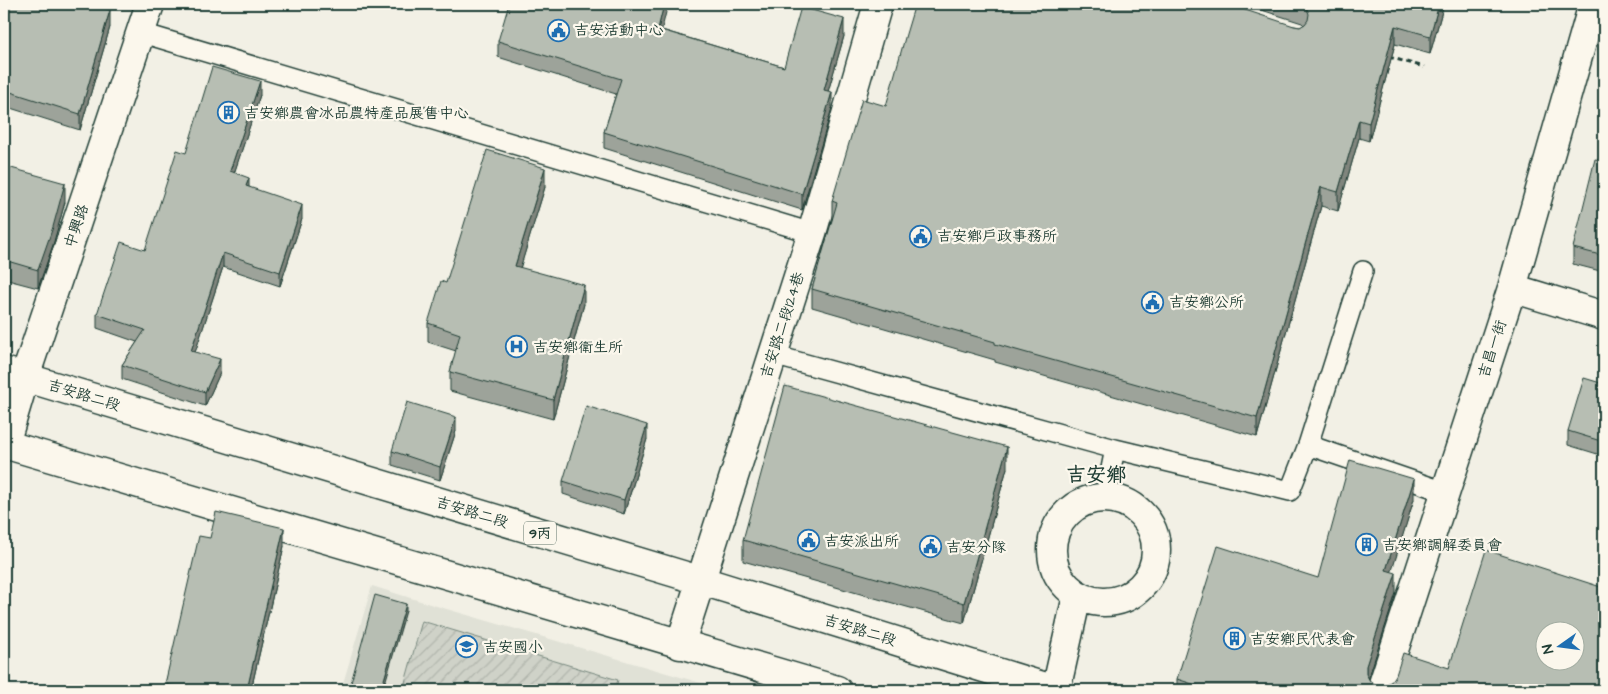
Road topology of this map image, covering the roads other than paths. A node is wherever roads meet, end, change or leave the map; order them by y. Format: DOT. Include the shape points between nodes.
graph roads {
  1 [pos="150,4"];
  2 [pos="878,4"];
  3 [pos="1593,4"];
  4 [pos="142,33"];
  5 [pos="812,233"];
  6 [pos="1363,271"];
  7 [pos="1512,288"];
  8 [pos="1604,316"];
  9 [pos="773,355"];
  10 [pos="14,374"];
  11 [pos="4,445"];
  12 [pos="1308,445"];
  13 [pos="1115,449"];
  14 [pos="1445,492"];
  15 [pos="1105,498"];
  16 [pos="699,580"];
  17 [pos="1077,596"];
  18 [pos="680,645"];
  19 [pos="837,690"];
  20 [pos="1056,690"];
  21 [pos="1381,690"];
  1 -- 4 [label="street, 中興路"];
  2 -- 5 [label="street, 吉安路二段124巷"];
  3 -- 7 [label="street, 吉昌一街"];
  4 -- 5 [label="lane"];
  4 -- 10 [label="street, 中興路"];
  5 -- 9 [label="street, 吉安路二段124巷"];
  6 -- 12 [label="lane"];
  7 -- 8 [label="street"];
  7 -- 14 [label="street, 吉昌一街"];
  9 -- 13 [label="lane"];
  9 -- 16 [label="street, 吉安路二段124巷"];
  10 -- 11 [label="street, 中興路"];
  10 -- 16 [label="street, 吉安路二段 / 9丙"];
  11 -- 18 [label="street"];
  12 -- 13 [label="lane" via="1290,491"];
  12 -- 14 [label="lane"];
  13 -- 15 [label="lane"];
  14 -- 21 [label="street, 吉昌一街"];
  15 -- 17 [label="street" via="1088,500 1073,508 1053,535 1051,553 1055,570"];
  15 -- 17 [label="street" via="1122,501 1149,523 1155,539 1151,573 1141,587 1127,597 1093,602"];
  16 -- 18 [label="street, 吉安路二段124巷"];
  16 -- 20 [label="street, 吉安路二段 / 9丙"];
  17 -- 20 [label="street"];
  18 -- 19 [label="street"];
}
